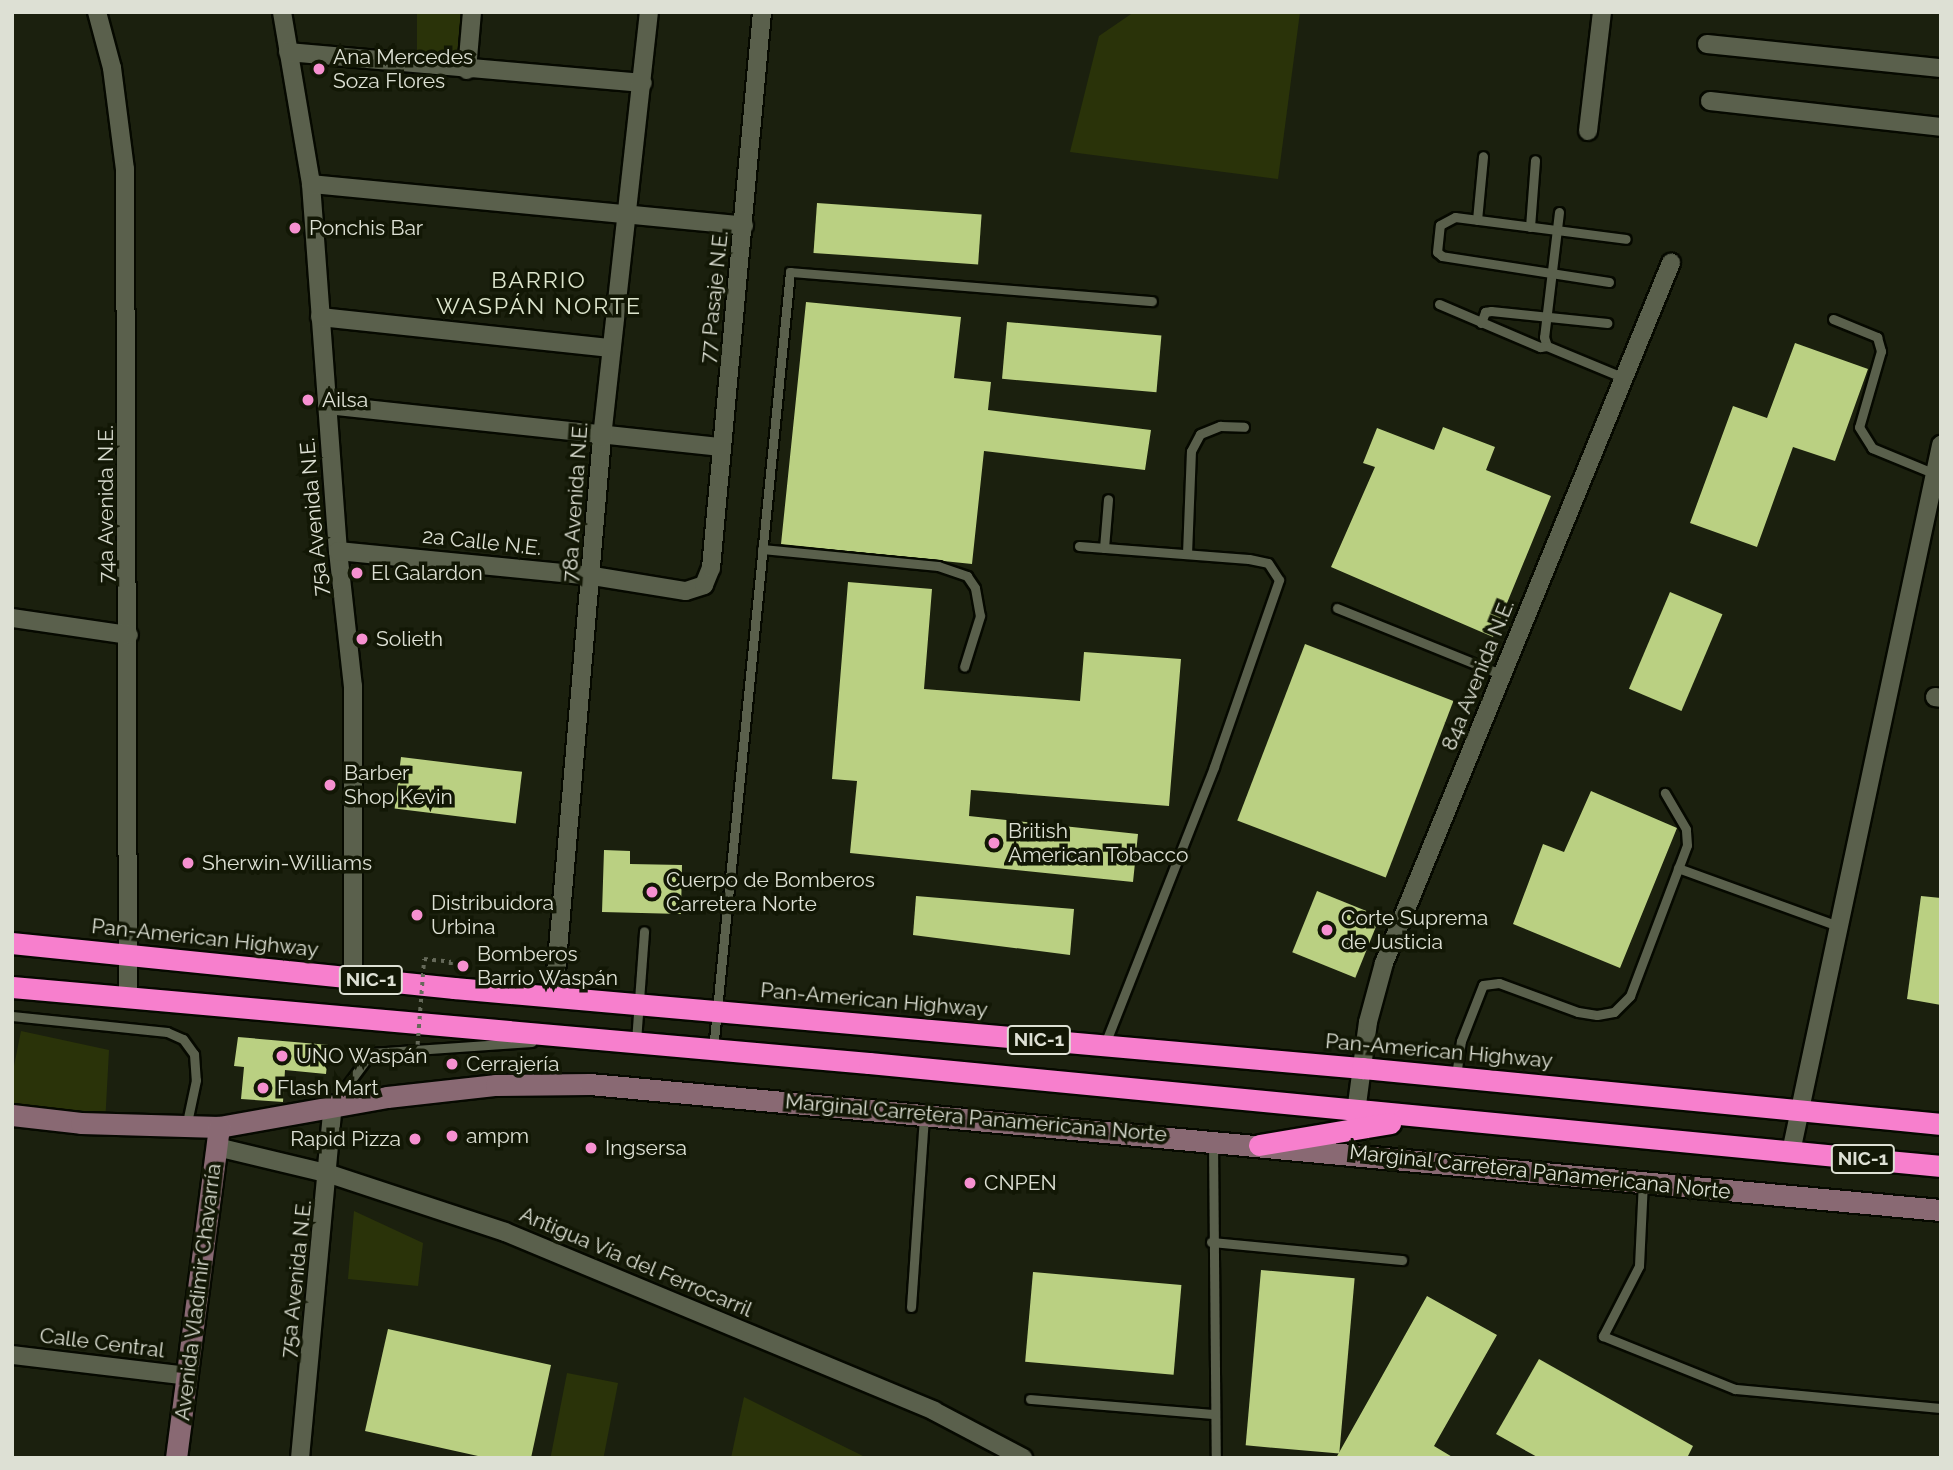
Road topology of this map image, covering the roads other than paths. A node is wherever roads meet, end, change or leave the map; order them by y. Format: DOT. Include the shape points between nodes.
graph roads {
  1 [pos="97,12"];
  2 [pos="282,12"];
  3 [pos="472,12"];
  4 [pos="649,12"];
  5 [pos="762,12"];
  6 [pos="1602,12"];
  7 [pos="1707,44"];
  8 [pos="288,52"];
  9 [pos="1941,68"];
  10 [pos="467,70"];
  11 [pos="643,83"];
  12 [pos="1710,102"];
  13 [pos="1941,127"];
  14 [pos="1588,131"];
  15 [pos="1483,156"];
  16 [pos="1535,160"];
  17 [pos="311,184"];
  18 [pos="1559,212"];
  19 [pos="627,216"];
  20 [pos="1477,220"];
  21 [pos="744,226"];
  22 [pos="1530,227"];
  23 [pos="1557,230"];
  24 [pos="1626,239"];
  25 [pos="1671,263"];
  26 [pos="1551,276"];
  27 [pos="1609,282"];
  28 [pos="1152,301"];
  29 [pos="1439,304"];
  30 [pos="320,317"];
  31 [pos="1546,318"];
  32 [pos="1833,318"];
  33 [pos="1481,323"];
  34 [pos="1607,323"];
  35 [pos="1547,346"];
  36 [pos="611,348"];
  37 [pos="1622,377"];
  38 [pos="327,405"];
  39 [pos="1244,427"];
  40 [pos="602,437"];
  41 [pos="1941,445"];
  42 [pos="722,447"];
  43 [pos="1934,474"];
  44 [pos="1108,499"];
  45 [pos="1079,546"];
  46 [pos="1104,548"];
  47 [pos="762,549"];
  48 [pos="338,551"];
  49 [pos="1187,554"];
  50 [pos="593,576"];
  51 [pos="704,585"];
  52 [pos="1337,608"];
  53 [pos="12,618"];
  54 [pos="129,635"];
  55 [pos="964,667"];
  56 [pos="1503,675"];
  57 [pos="1665,793"];
  58 [pos="1678,868"];
  59 [pos="1838,926"];
  60 [pos="644,931"];
  61 [pos="19,944"];
  62 [pos="130,954"];
  63 [pos="353,978"];
  64 [pos="19,987"];
  65 [pos="554,996"];
  66 [pos="128,998"];
  67 [pos="640,1003"];
  68 [pos="716,1010"];
  69 [pos="12,1016"];
  70 [pos="581,1039"];
  71 [pos="636,1043"];
  72 [pos="1104,1046"];
  73 [pos="713,1050"];
  74 [pos="1362,1068"];
  75 [pos="1456,1076"];
  76 [pos="333,1105"];
  77 [pos="1800,1109"];
  78 [pos="1356,1112"];
  79 [pos="924,1114"];
  80 [pos="12,1115"];
  81 [pos="1412,1118"];
  82 [pos="1941,1124"];
  83 [pos="186,1128"];
  84 [pos="218,1137"];
  85 [pos="1213,1140"];
  86 [pos="1259,1144"];
  87 [pos="1791,1152"];
  88 [pos="1941,1166"];
  89 [pos="330,1174"];
  90 [pos="1643,1181"];
  91 [pos="1941,1210"];
  92 [pos="1211,1242"];
  93 [pos="1402,1260"];
  94 [pos="911,1307"];
  95 [pos="12,1355"];
  96 [pos="187,1376"];
  97 [pos="1030,1399"];
  98 [pos="1941,1408"];
  99 [pos="1214,1414"];
  100 [pos="176,1458"];
  101 [pos="300,1458"];
  102 [pos="1023,1458"];
  103 [pos="1216,1458"];
  1 -- 54 [label="street, 74a Avenida N.E." via="112,68 125,169"];
  2 -- 8 [label="street, 75a Avenida N.E."];
  3 -- 10 [label="street"];
  4 -- 11 [label="street, 78a Avenida N.E."];
  5 -- 21 [label="street, 77 Pasaje N.E."];
  6 -- 14 [label="street"];
  7 -- 9 [label="street"];
  8 -- 10 [label="street"];
  8 -- 17 [label="street, 75a Avenida N.E."];
  10 -- 11 [label="street"];
  11 -- 19 [label="street, 78a Avenida N.E."];
  12 -- 13 [label="street"];
  15 -- 20 [label="lane"];
  16 -- 22 [label="lane"];
  17 -- 19 [label="street"];
  17 -- 30 [label="street, 75a Avenida N.E."];
  18 -- 23 [label="lane"];
  19 -- 21 [label="street"];
  19 -- 36 [label="street, 78a Avenida N.E."];
  20 -- 22 [label="lane"];
  20 -- 26 [label="lane" via="1455,217 1440,225 1437,252 1441,257"];
  21 -- 42 [label="street, 77 Pasaje N.E."];
  22 -- 23 [label="lane"];
  23 -- 24 [label="lane"];
  23 -- 26 [label="lane"];
  25 -- 37 [label="street, 84a Avenida N.E."];
  26 -- 27 [label="lane"];
  26 -- 31 [label="lane"];
  28 -- 47 [label="lane" via="790,272"];
  29 -- 33 [label="lane"];
  30 -- 36 [label="street"];
  30 -- 38 [label="street, 75a Avenida N.E."];
  31 -- 33 [label="lane" via="1491,311 1485,312"];
  31 -- 34 [label="lane"];
  31 -- 35 [label="lane"];
  32 -- 43 [label="lane" via="1877,337 1881,351 1859,427 1872,448"];
  33 -- 35 [label="lane"];
  35 -- 37 [label="lane"];
  36 -- 40 [label="street, 78a Avenida N.E."];
  37 -- 56 [label="street, 84a Avenida N.E."];
  38 -- 40 [label="street"];
  38 -- 48 [label="street, 75a Avenida N.E."];
  39 -- 49 [label="lane" via="1220,426 1200,434 1191,451"];
  40 -- 42 [label="street"];
  40 -- 50 [label="street, 78a Avenida N.E."];
  41 -- 43 [label="street"];
  42 -- 51 [label="street, 77 Pasaje N.E." via="711,568"];
  43 -- 59 [label="street"];
  44 -- 46 [label="lane"];
  45 -- 46 [label="lane"];
  46 -- 49 [label="lane"];
  47 -- 55 [label="lane" via="938,566 967,576 975,588 981,616"];
  47 -- 68 [label="lane"];
  48 -- 50 [label="street, 2a Calle N.E."];
  48 -- 63 [label="street, 75a Avenida N.E." via="353,686"];
  49 -- 72 [label="lane" via="1268,564 1279,580 1214,767"];
  50 -- 51 [label="street, 2a Calle N.E." via="686,591"];
  50 -- 65 [label="street, 78a Avenida N.E."];
  52 -- 56 [label="lane"];
  53 -- 54 [label="street"];
  54 -- 62 [label="street, 74a Avenida N.E."];
  56 -- 74 [label="street, 84a Avenida N.E." via="1384,963"];
  57 -- 58 [label="lane" via="1686,829 1687,845"];
  58 -- 59 [label="lane"];
  58 -- 75 [label="lane" via="1630,996 1614,1012 1578,1012 1499,983 1483,985 1461,1041"];
  59 -- 77 [label="street"];
  60 -- 67 [label="lane"];
  61 -- 62 [label="highway, Pan-American Highway / NIC-1"];
  62 -- 63 [label="highway, Pan-American Highway / NIC-1"];
  62 -- 66 [label="street, 74a Avenida N.E."];
  63 -- 65 [label="highway, Pan-American Highway / NIC-1"];
  64 -- 66 [label="highway, NIC-1"];
  65 -- 67 [label="highway, Pan-American Highway / NIC-1"];
  66 -- 70 [label="highway, NIC-1"];
  67 -- 68 [label="highway, Pan-American Highway / NIC-1"];
  67 -- 71 [label="lane"];
  68 -- 72 [label="highway, Pan-American Highway / NIC-1"];
  68 -- 73 [label="lane"];
  69 -- 83 [label="lane" via="167,1032 183,1039 194,1054 196,1080"];
  70 -- 71 [label="highway, NIC-1"];
  70 -- 76 [label="lane" via="371,1052"];
  71 -- 73 [label="highway, NIC-1"];
  72 -- 74 [label="highway, Pan-American Highway / NIC-1"];
  73 -- 78 [label="highway, NIC-1"];
  74 -- 75 [label="highway, Pan-American Highway / NIC-1"];
  74 -- 78 [label="street, 84a Avenida N.E."];
  75 -- 77 [label="highway, Pan-American Highway / NIC-1"];
  76 -- 79 [label="street, Marginal Carretera Panamericana Norte" via="496,1085 590,1084"];
  76 -- 84 [label="street, Marginal Carretera Panamericana Norte"];
  76 -- 89 [label="street, 75a Avenida N.E."];
  77 -- 82 [label="highway, Pan-American Highway / NIC-1"];
  77 -- 87 [label="street"];
  78 -- 81 [label="highway, NIC-1"];
  79 -- 85 [label="street, Marginal Carretera Panamericana Norte"];
  79 -- 94 [label="lane"];
  80 -- 83 [label="street, Marginal Carretera Panamericana Norte"];
  81 -- 86 [label="highway"];
  81 -- 87 [label="highway, NIC-1"];
  83 -- 84 [label="street, Marginal Carretera Panamericana Norte"];
  84 -- 89 [label="street, Antigua Vía del Ferrocarril"];
  84 -- 96 [label="street, Avenida Vladimir Chavarría"];
  85 -- 86 [label="street, Marginal Carretera Panamericana Norte"];
  85 -- 92 [label="lane"];
  86 -- 90 [label="street, Marginal Carretera Panamericana Norte"];
  87 -- 88 [label="highway, NIC-1"];
  89 -- 101 [label="street, 75a Avenida N.E."];
  89 -- 102 [label="street, Antigua Vía del Ferrocarril" via="505,1231 934,1411"];
  90 -- 91 [label="street, Marginal Carretera Panamericana Norte"];
  90 -- 98 [label="lane" via="1639,1266 1603,1336 1735,1389"];
  92 -- 93 [label="lane"];
  92 -- 99 [label="lane"];
  95 -- 96 [label="street, Calle Central"];
  96 -- 100 [label="street, Avenida Vladimir Chavarría"];
  97 -- 99 [label="lane"];
  99 -- 103 [label="lane"];
}
